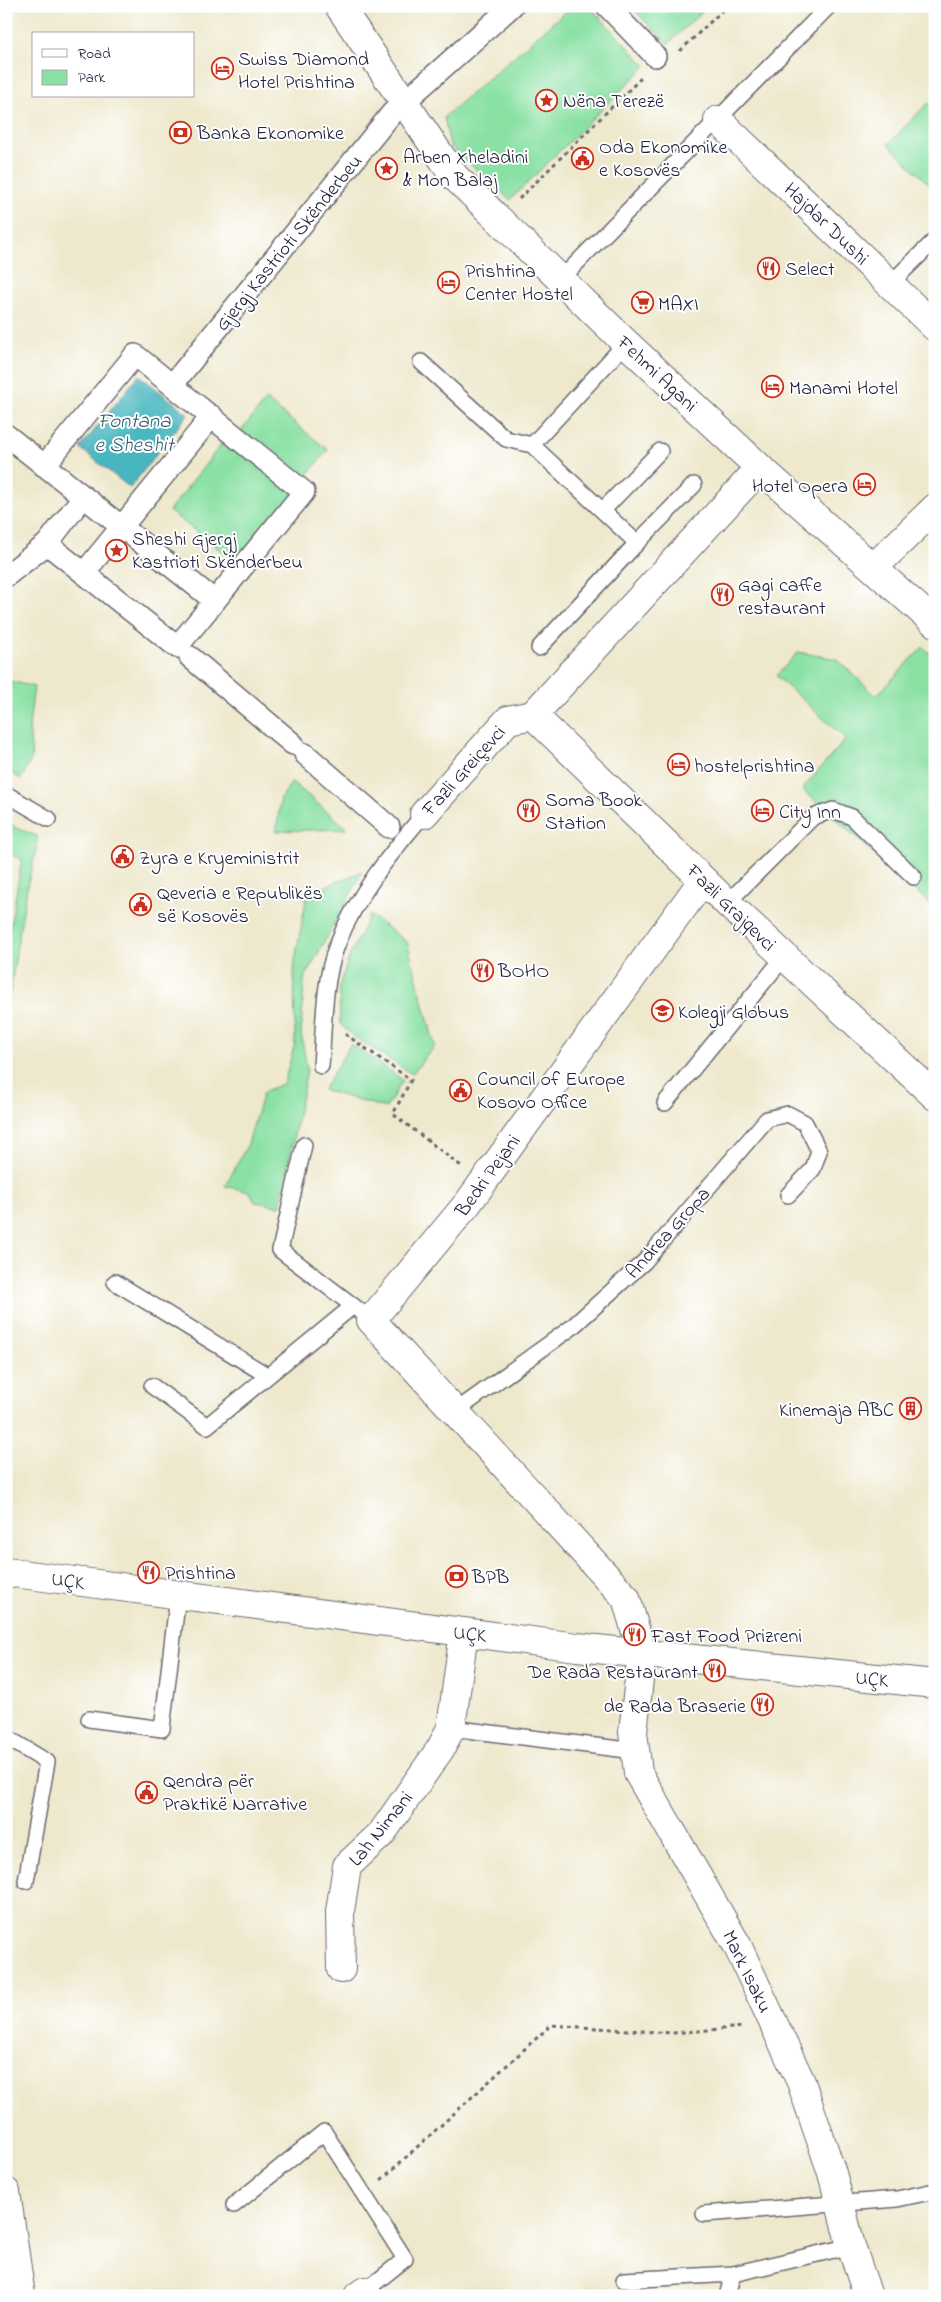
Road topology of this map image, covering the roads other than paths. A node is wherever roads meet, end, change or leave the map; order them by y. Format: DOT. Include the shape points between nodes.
graph roads {
  1 [pos="339,6"];
  2 [pos="512,6"];
  3 [pos="607,6"];
  4 [pos="830,6"];
  5 [pos="650,65"];
  6 [pos="405,102"];
  7 [pos="718,120"];
  8 [pos="935,240"];
  9 [pos="560,280"];
  10 [pos="890,284"];
  11 [pos="935,327"];
  12 [pos="626,343"];
  13 [pos="421,362"];
  14 [pos="173,384"];
  15 [pos="212,416"];
  16 [pos="6,435"];
  17 [pos="532,445"];
  18 [pos="660,451"];
  19 [pos="44,466"];
  20 [pos="760,468"];
  21 [pos="694,485"];
  22 [pos="83,497"];
  23 [pos="935,508"];
  24 [pos="603,510"];
  25 [pos="121,527"];
  26 [pos="637,543"];
  27 [pos="47,544"];
  28 [pos="873,568"];
  29 [pos="84,572"];
  30 [pos="6,576"];
  31 [pos="215,601"];
  32 [pos="935,623"];
  33 [pos="538,648"];
  34 [pos="190,657"];
  35 [pos="533,715"];
  36 [pos="6,794"];
  37 [pos="424,814"];
  38 [pos="49,820"];
  39 [pos="389,827"];
  40 [pos="914,877"];
  41 [pos="703,880"];
  42 [pos="727,903"];
  43 [pos="784,957"];
  44 [pos="321,1066"];
  45 [pos="935,1096"];
  46 [pos="665,1103"];
  47 [pos="304,1145"];
  48 [pos="788,1195"];
  49 [pos="115,1282"];
  50 [pos="362,1313"];
  51 [pos="268,1376"];
  52 [pos="152,1386"];
  53 [pos="456,1411"];
  54 [pos="6,1572"];
  55 [pos="178,1595"];
  56 [pos="464,1632"];
  57 [pos="642,1653"];
  58 [pos="935,1684"];
  59 [pos="89,1719"];
  60 [pos="451,1728"];
  61 [pos="6,1737"];
  62 [pos="635,1751"];
  63 [pos="26,1881"];
  64 [pos="341,1969"];
  65 [pos="6,2192"];
  66 [pos="935,2192"];
  67 [pos="840,2204"];
  68 [pos="234,2205"];
  69 [pos="704,2214"];
  70 [pos="851,2246"];
  71 [pos="733,2274"];
  72 [pos="624,2280"];
  73 [pos="364,2294"];
  74 [pos="21,2296"];
  75 [pos="727,2296"];
  76 [pos="868,2296"];
  1 -- 6 [label="street, Fehmi Agani"];
  2 -- 6 [label="street, Gjergj Kastrioti Skënderbeu"];
  3 -- 5 [label="street"];
  4 -- 7 [label="lane"];
  6 -- 9 [label="street, Fehmi Agani" via="455,177"];
  6 -- 14 [label="street, Gjergj Kastrioti Skënderbeu" via="392,113"];
  7 -- 9 [label="lane"];
  7 -- 10 [label="street, Hajdar Dushi"];
  8 -- 10 [label="lane"];
  9 -- 12 [label="street, Fehmi Agani"];
  10 -- 11 [label="street, Hajdar Dushi"];
  12 -- 17 [label="lane"];
  12 -- 20 [label="street, Fehmi Agani"];
  13 -- 17 [label="lane" via="506,439"];
  14 -- 15 [label="street"];
  14 -- 19 [label="street" via="135,355"];
  15 -- 25 [label="street"];
  15 -- 31 [label="street" via="304,492"];
  16 -- 19 [label="street"];
  17 -- 24 [label="lane"];
  18 -- 24 [label="lane"];
  19 -- 22 [label="street"];
  20 -- 28 [label="street, Fehmi Agani"];
  20 -- 35 [label="street"];
  21 -- 26 [label="lane"];
  22 -- 25 [label="street"];
  22 -- 27 [label="street"];
  23 -- 28 [label="street"];
  24 -- 26 [label="lane"];
  25 -- 29 [label="street"];
  25 -- 31 [label="street"];
  26 -- 33 [label="lane"];
  27 -- 29 [label="street"];
  27 -- 30 [label="street"];
  28 -- 32 [label="street, Fehmi Agani"];
  29 -- 31 [label="street" via="177,647"];
  34 -- 39 [label="street"];
  35 -- 37 [label="street, Fazli Greiçevci" via="508,720"];
  35 -- 41 [label="street, Fazli Grajqevci"];
  36 -- 38 [label="lane"];
  37 -- 44 [label="lane, Fazli Greiçevci" via="385,860 337,945 328,981"];
  40 -- 42 [label="lane" via="852,817 834,810 813,817"];
  41 -- 42 [label="street, Fazli Grajqevci"];
  41 -- 50 [label="street, Bedri Pejani" via="468,1203"];
  42 -- 43 [label="street, Fazli Grajqevci"];
  43 -- 45 [label="street, Fazli Grajqevci"];
  43 -- 46 [label="lane"];
  47 -- 50 [label="lane" via="280,1250"];
  48 -- 53 [label="lane, Andrea Gropa" via="813,1169 819,1151 805,1123 788,1114 767,1119 645,1261 571,1328"];
  49 -- 51 [label="lane"];
  50 -- 51 [label="lane"];
  50 -- 53 [label="street"];
  51 -- 52 [label="lane" via="207,1426"];
  53 -- 57 [label="street" via="626,1598"];
  54 -- 55 [label="street, UÇK"];
  55 -- 56 [label="street, UÇK"];
  55 -- 59 [label="lane" via="162,1729"];
  56 -- 57 [label="street, UÇK"];
  56 -- 60 [label="street, Lah Nimani"];
  57 -- 58 [label="street, UÇK"];
  57 -- 62 [label="street, Mark Isaku" via="633,1732"];
  60 -- 62 [label="lane"];
  60 -- 64 [label="street, Lah Nimani" via="441,1748 382,1832 347,1866 340,1911"];
  61 -- 63 [label="lane" via="47,1762"];
  62 -- 67 [label="street, Mark Isaku" via="638,1773 737,1945 801,2082"];
  65 -- 74 [label="street"];
  66 -- 67 [label="lane"];
  67 -- 69 [label="lane"];
  67 -- 70 [label="street, Mark Isaku"];
  68 -- 73 [label="lane" via="324,2132 405,2259"];
  70 -- 71 [label="lane"];
  70 -- 76 [label="street, Mark Isaku"];
  71 -- 72 [label="lane"];
  71 -- 75 [label="lane"];
}
